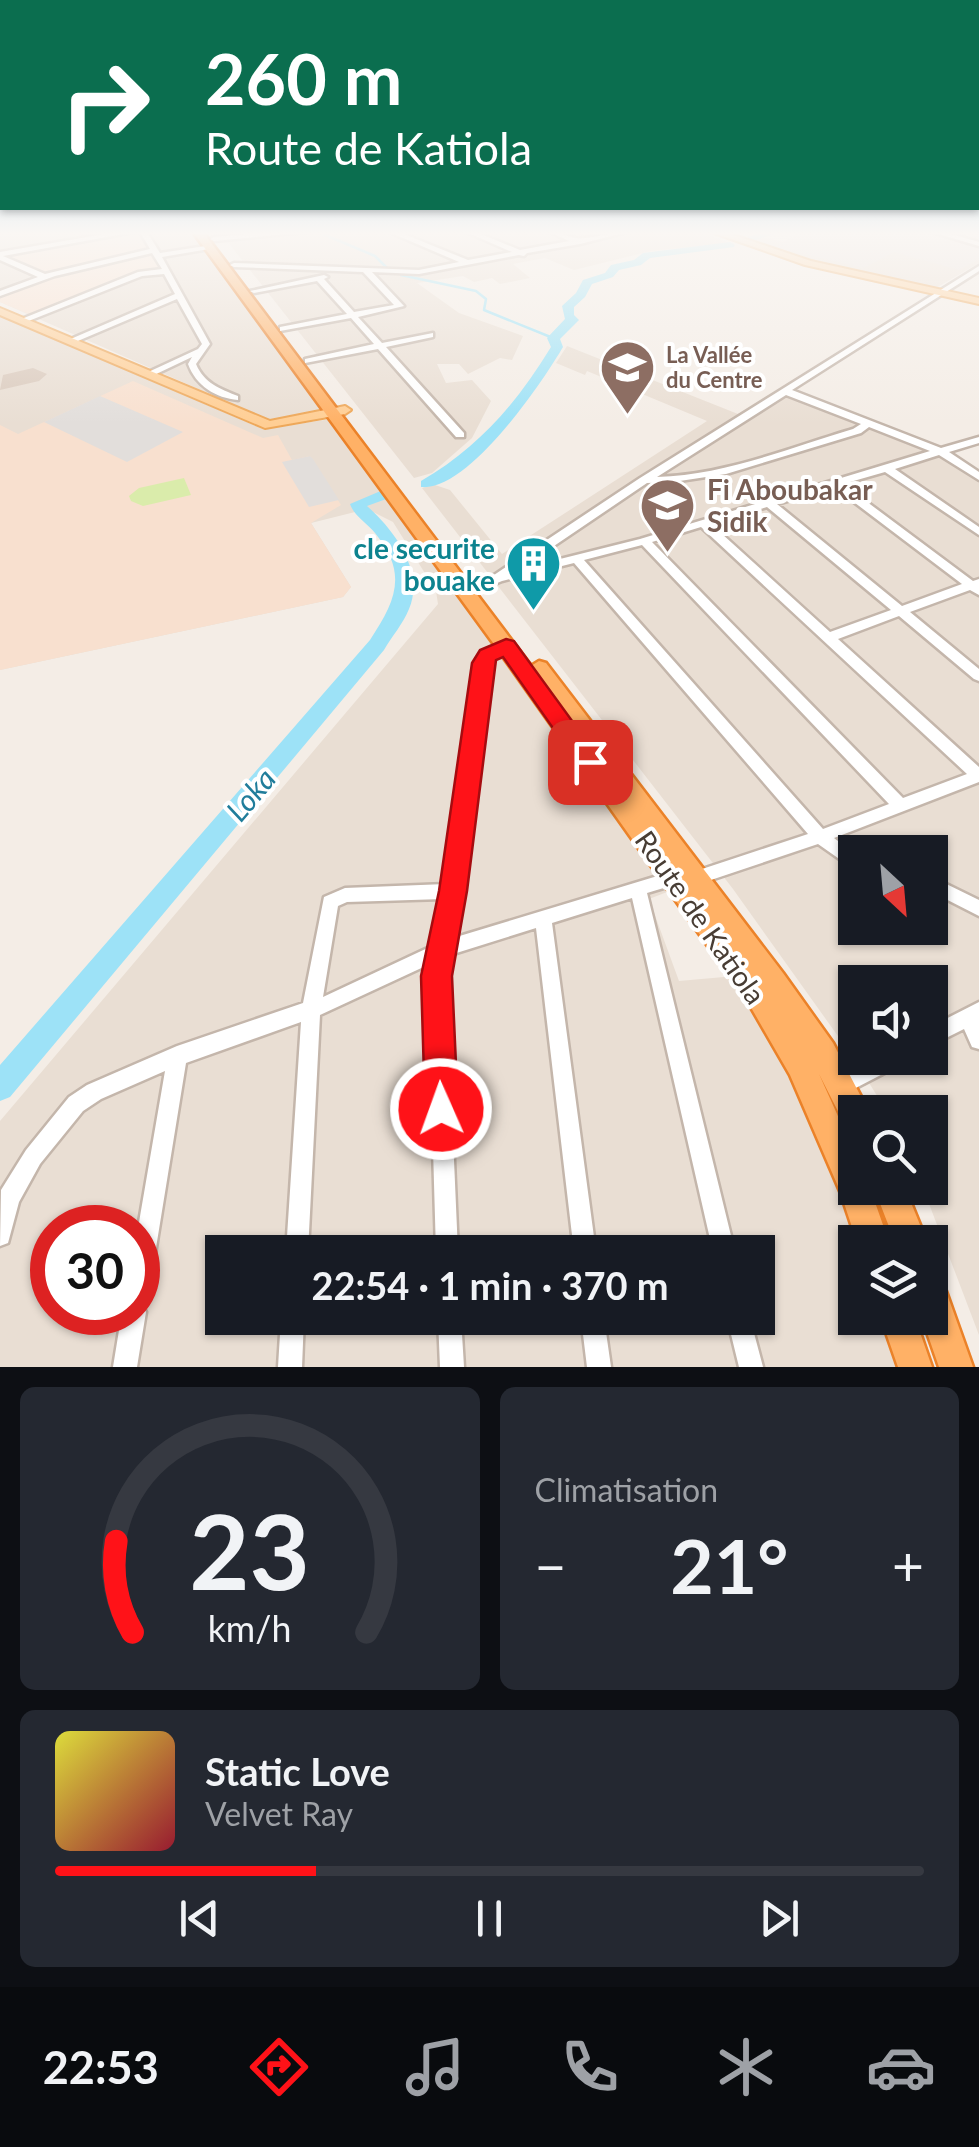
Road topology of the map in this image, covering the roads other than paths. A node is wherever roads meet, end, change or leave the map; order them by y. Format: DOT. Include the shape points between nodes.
graph roads {
  1 [pos="180,295"];
  2 [pos="85,296"];
  3 [pos="178,296"];
  4 [pos="252,296"];
  5 [pos="258,296"];
  6 [pos="335,296"];
  7 [pos="390,296"];
  8 [pos="933,296"];
  9 [pos="0,311"];
  10 [pos="352,315"];
  11 [pos="22,320"];
  12 [pos="283,329"];
  13 [pos="430,335"];
  14 [pos="70,341"];
  15 [pos="380,346"];
  16 [pos="204,348"];
  17 [pos="308,361"];
  18 [pos="148,374"];
  19 [pos="785,391"];
  20 [pos="236,398"];
  21 [pos="339,412"];
  22 [pos="867,424"];
  23 [pos="460,435"];
  24 [pos="979,440"];
  25 [pos="941,452"];
  26 [pos="887,468"];
  27 [pos="979,476"];
  28 [pos="644,480"];
  29 [pos="836,484"];
  30 [pos="770,504"];
  31 [pos="703,523"];
  32 [pos="979,532"];
  33 [pos="644,541"];
  34 [pos="578,560"];
  35 [pos="498,578"];
  36 [pos="976,587"];
  37 [pos="472,590"];
  38 [pos="900,611"];
  39 [pos="827,638"];
  40 [pos="506,646"];
  41 [pos="979,676"];
  42 [pos="902,807"];
  43 [pos="820,837"];
  44 [pos="838,850"];
  45 [pos="685,878"];
  46 [pos="638,888"];
  47 [pos="453,891"];
  48 [pos="948,892"];
  49 [pos="979,908"];
  50 [pos="543,918"];
  51 [pos="443,949"];
  52 [pos="311,1011"];
  53 [pos="974,1014"];
  54 [pos="948,1028"];
  55 [pos="979,1040"];
  56 [pos="178,1056"];
  57 [pos="861,1075"];
  58 [pos="841,1086"];
  59 [pos="845,1095"];
  60 [pos="153,1205"];
  61 [pos="867,1225"];
  62 [pos="0,1235"];
  63 [pos="297,1235"];
  64 [pos="445,1235"];
  65 [pos="582,1235"];
  66 [pos="720,1235"];
  67 [pos="130,1335"];
  68 [pos="292,1335"];
  69 [pos="451,1335"];
  70 [pos="595,1335"];
  71 [pos="743,1335"];
  72 [pos="904,1335"];
  73 [pos="945,1335"];
  74 [pos="124,1367"];
  75 [pos="290,1367"];
  76 [pos="452,1367"];
  77 [pos="599,1367"];
  78 [pos="750,1367"];
  79 [pos="915,1367"];
  80 [pos="956,1367"];
  1 -- 16 [label="street"];
  2 -- 11 [label="street"];
  3 -- 14 [label="street"];
  4 -- 21 [label="highway, Route de Katiola"];
  5 -- 12 [label="highway, Route de Katiola"];
  6 -- 10 [label="street"];
  7 -- 10 [label="street" via="400,306"];
  8 -- 19 [label="street"];
  9 -- 11 [label="main road"];
  10 -- 12 [label="street"];
  10 -- 15 [label="street"];
  11 -- 14 [label="main road"];
  12 -- 17 [label="highway, Route de Katiola"];
  13 -- 15 [label="street"];
  14 -- 18 [label="main road"];
  15 -- 17 [label="street"];
  15 -- 23 [label="street"];
  16 -- 18 [label="street"];
  16 -- 20 [label="street" via="192,364 195,375"];
  17 -- 21 [label="highway, Route de Katiola"];
  18 -- 21 [label="main road" via="269,425"];
  19 -- 22 [label="street"];
  19 -- 28 [label="street"];
  21 -- 37 [label="highway, Route de Katiola"];
  22 -- 25 [label="street"];
  22 -- 28 [label="street" via="710,473"];
  24 -- 25 [label="street"];
  25 -- 26 [label="street"];
  25 -- 27 [label="street"];
  26 -- 29 [label="street"];
  26 -- 32 [label="street"];
  28 -- 35 [label="street"];
  29 -- 30 [label="street"];
  29 -- 36 [label="street"];
  30 -- 31 [label="street"];
  30 -- 38 [label="street"];
  31 -- 33 [label="street"];
  31 -- 39 [label="street"];
  33 -- 34 [label="street"];
  33 -- 42 [label="street"];
  34 -- 35 [label="street"];
  34 -- 43 [label="street"];
  35 -- 37 [label="street"];
  36 -- 38 [label="street"];
  37 -- 40 [label="highway, Route de Katiola"];
  37 -- 45 [label="highway, Route de Katiola"];
  38 -- 39 [label="street"];
  38 -- 41 [label="street"];
  39 -- 42 [label="street" via="979,776"];
  40 -- 45 [label="highway, Route de Katiola"];
  40 -- 47 [label="street" via="483,663"];
  42 -- 43 [label="street"];
  43 -- 44 [label="street"];
  43 -- 45 [label="street"];
  45 -- 46 [label="street"];
  45 -- 58 [label="highway, Route de Katiola" via="801,1020"];
  45 -- 61 [label="highway, Route de Katiola" via="800,1065"];
  46 -- 50 [label="street"];
  46 -- 66 [label="street"];
  47 -- 51 [label="street"];
  47 -- 52 [label="street" via="333,898"];
  48 -- 49 [label="street"];
  50 -- 51 [label="street"];
  50 -- 65 [label="street"];
  51 -- 52 [label="street"];
  51 -- 64 [label="street" via="436,990"];
  52 -- 56 [label="street"];
  52 -- 63 [label="street"];
  53 -- 54 [label="street"];
  53 -- 55 [label="street"];
  56 -- 60 [label="street"];
  56 -- 62 [label="street" via="76,1104 32,1157 9,1198"];
  57 -- 58 [label="street"];
  58 -- 59 [label="highway, Route de Katiola"];
  67 -- 74 [label="street"];
  68 -- 75 [label="street"];
  69 -- 76 [label="street"];
  70 -- 77 [label="street"];
  71 -- 78 [label="street"];
  72 -- 79 [label="highway"];
  73 -- 80 [label="highway"];
}
